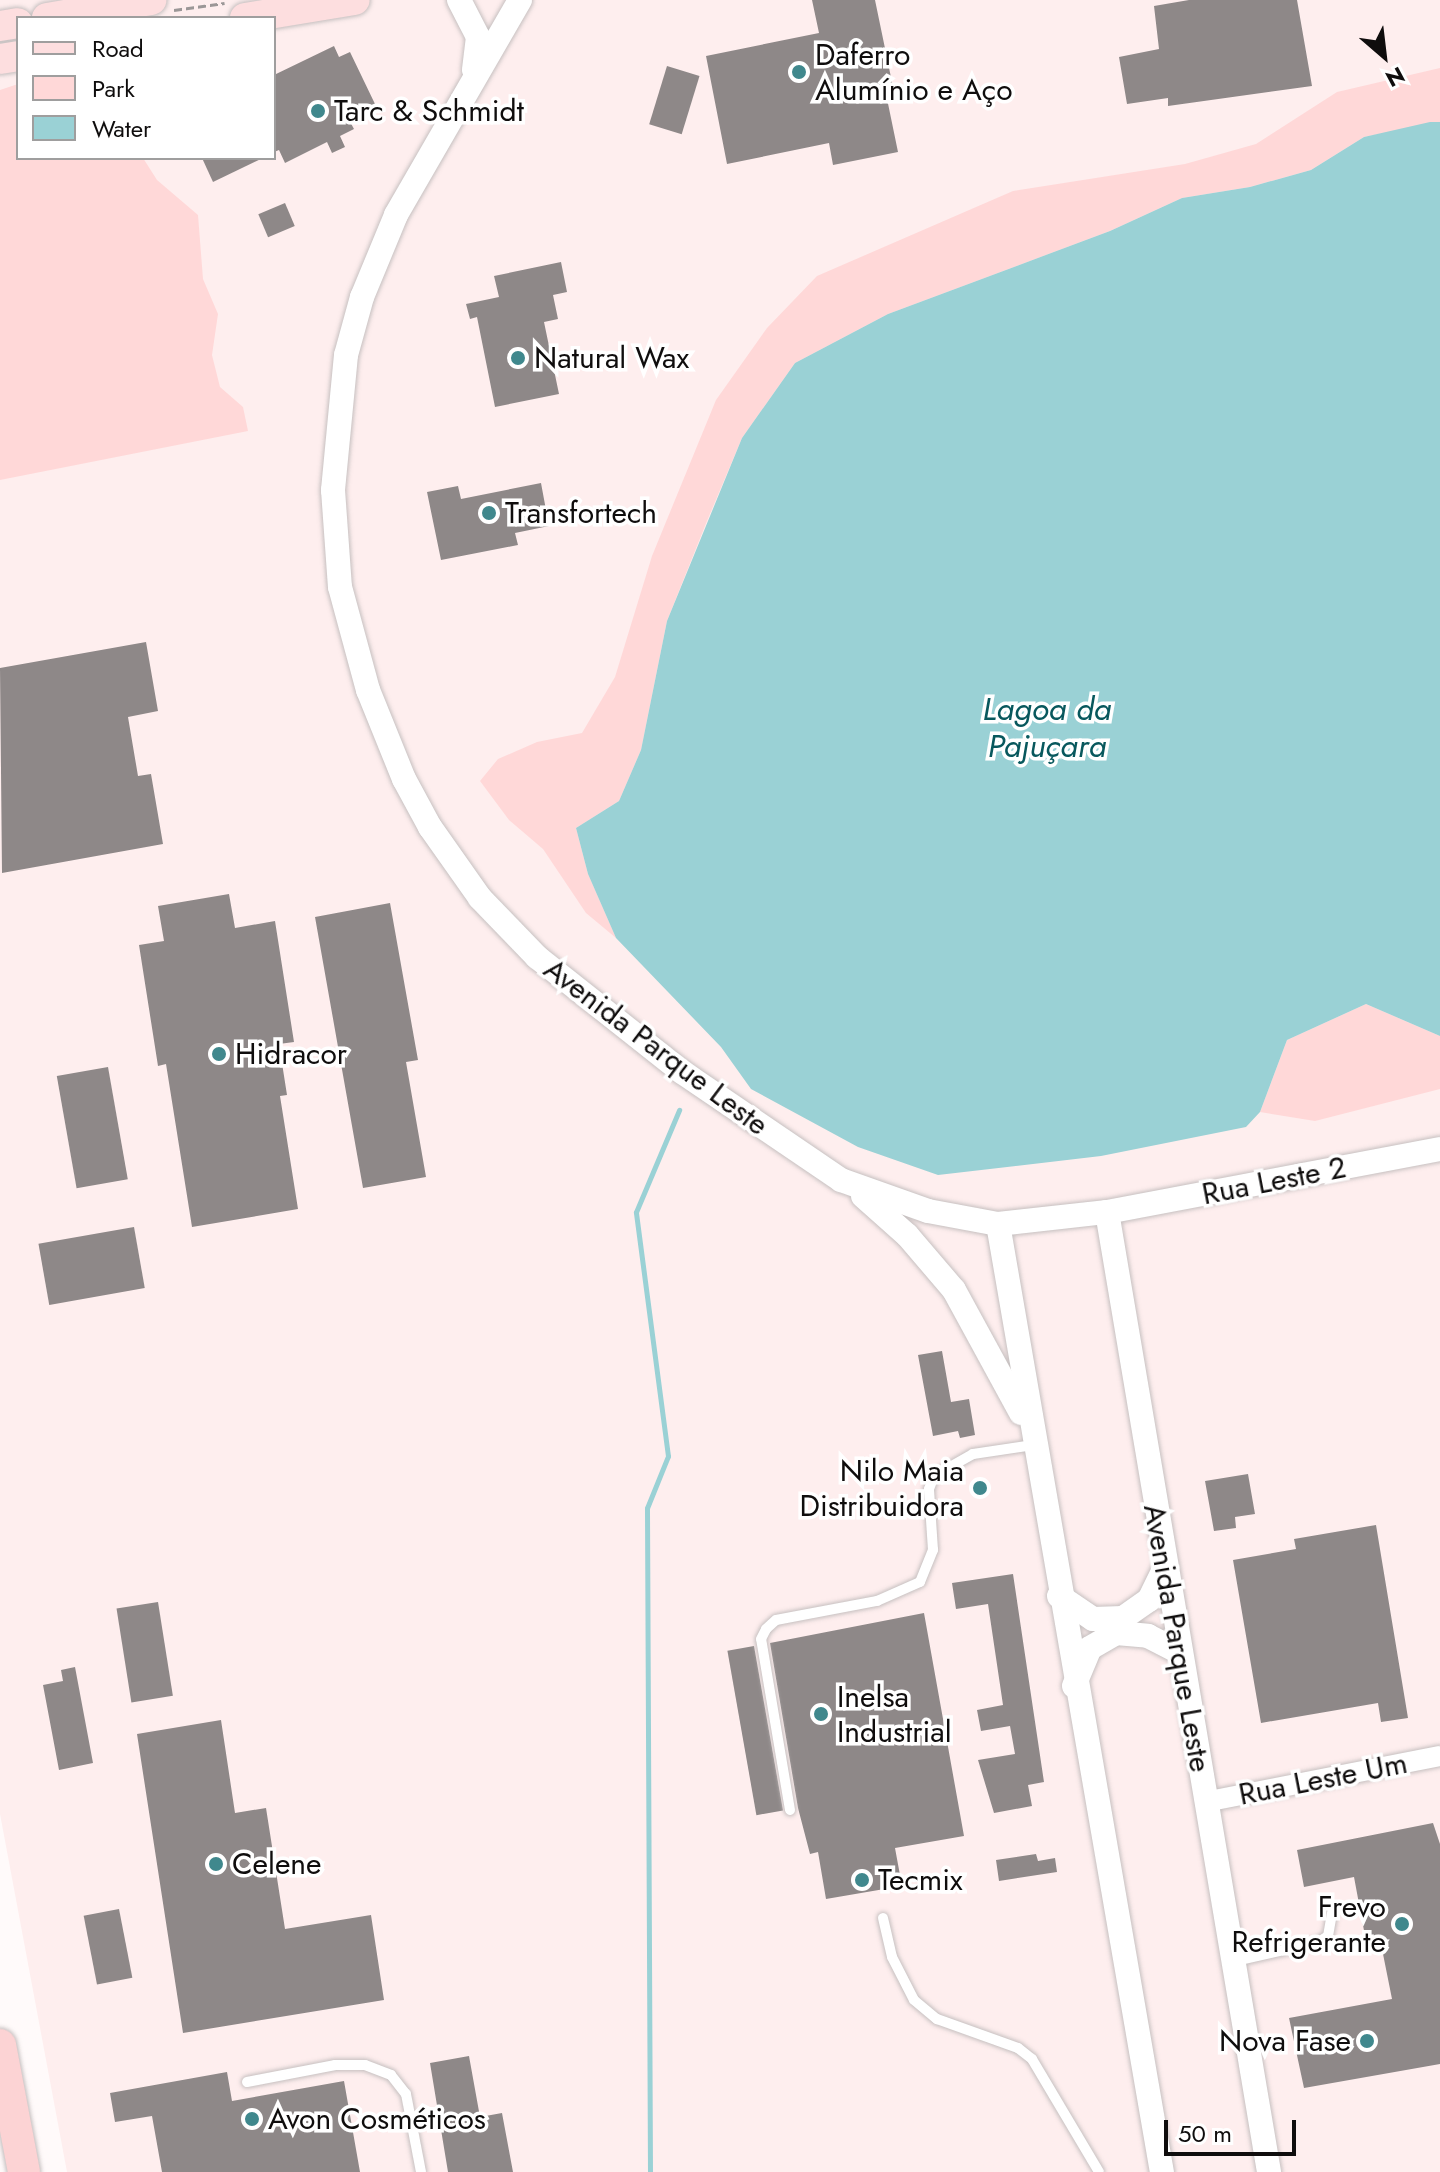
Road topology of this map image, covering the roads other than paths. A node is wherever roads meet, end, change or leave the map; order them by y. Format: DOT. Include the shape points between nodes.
graph roads {
  1 [pos="355,0"];
  2 [pos="459,0"];
  3 [pos="520,0"];
  4 [pos="156,6"];
  5 [pos="239,10"];
  6 [pos="65,16"];
  7 [pos="473,80"];
  8 [pos="1440,1149"];
  9 [pos="841,1180"];
  10 [pos="1107,1212"];
  11 [pos="998,1224"];
  12 [pos="1032,1441"];
  13 [pos="1164,1569"];
  14 [pos="1059,1596"];
  15 [pos="1178,1651"];
  16 [pos="1074,1686"];
  17 [pos="1440,1756"];
  18 [pos="1205,1802"];
  19 [pos="790,1810"];
  20 [pos="1333,1909"];
  21 [pos="883,1918"];
  22 [pos="1233,1962"];
  23 [pos="0,2045"];
  24 [pos="247,2082"];
  25 [pos="24,2172"];
  26 [pos="421,2172"];
  27 [pos="1099,2172"];
  28 [pos="1162,2172"];
  29 [pos="1269,2172"];
  1 -- 5 [label="main road"];
  2 -- 7 [label="street, Avenida Parque Leste" via="478,37"];
  3 -- 7 [label="street, Avenida Parque Leste"];
  4 -- 6 [label="main road"];
  7 -- 9 [label="street, Avenida Parque Leste" via="396,215 362,297 346,355 333,531 340,587 368,690 430,827 506,927 624,1029"];
  8 -- 10 [label="street, Rua Leste 2"];
  9 -- 11 [label="street, Avenida Parque Leste" via="900,1203"];
  9 -- 12 [label="street" via="907,1235 954,1290"];
  10 -- 11 [label="street, Avenida Parque Leste"];
  10 -- 13 [label="street, Avenida Parque Leste"];
  11 -- 12 [label="street"];
  12 -- 14 [label="street"];
  12 -- 19 [label="lane" via="973,1454 934,1476 929,1489 933,1550 920,1582 877,1601 776,1620 766,1629 761,1639"];
  13 -- 14 [label="street" via="1149,1600 1123,1618 1093,1619"];
  13 -- 15 [label="street, Avenida Parque Leste"];
  14 -- 16 [label="street"];
  15 -- 16 [label="street" via="1148,1636 1116,1633 1090,1648"];
  15 -- 18 [label="street, Avenida Parque Leste"];
  16 -- 28 [label="street"];
  17 -- 18 [label="street, Rua Leste Um"];
  18 -- 22 [label="street, Avenida Parque Leste"];
  20 -- 22 [label="lane" via="1328,1936 1319,1942"];
  21 -- 27 [label="lane" via="892,1957 914,2000 937,2019 1018,2048 1032,2059"];
  22 -- 29 [label="street, Avenida Parque Leste"];
  23 -- 25 [label="highway"];
  24 -- 26 [label="lane" via="335,2065 365,2065 391,2075 406,2094"];
}
